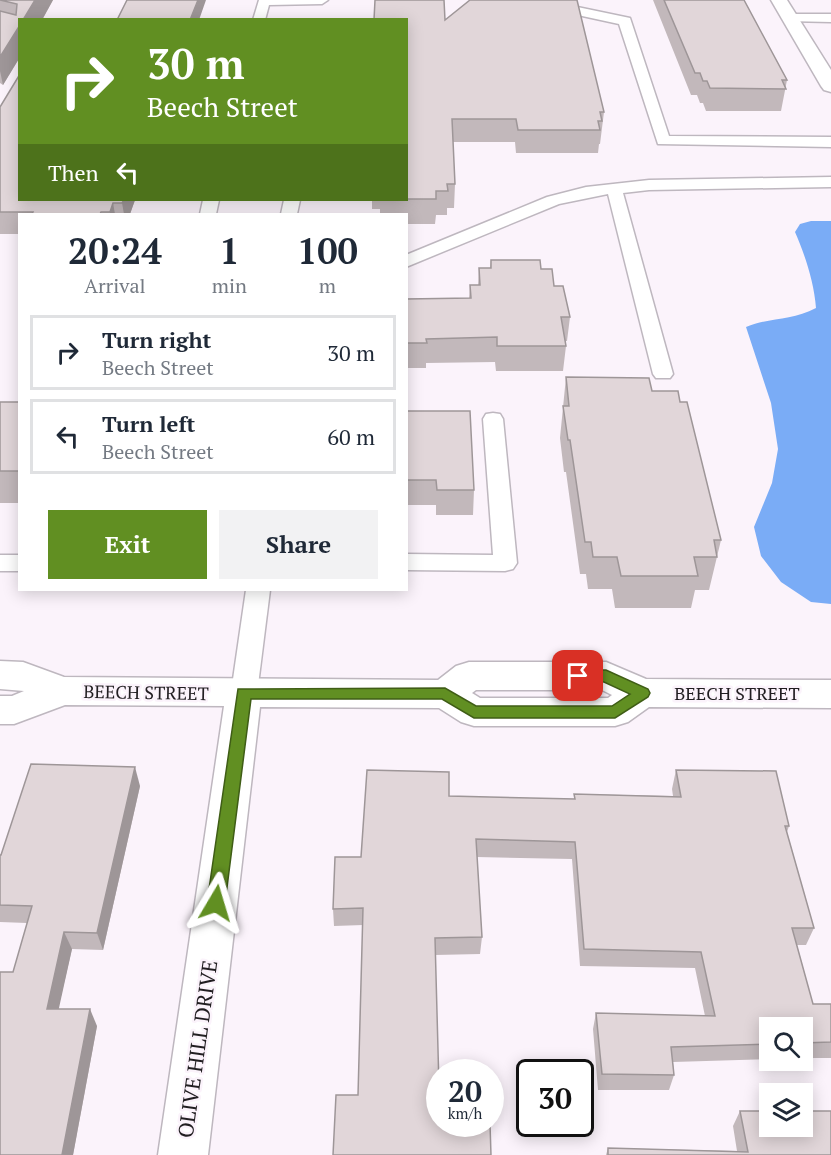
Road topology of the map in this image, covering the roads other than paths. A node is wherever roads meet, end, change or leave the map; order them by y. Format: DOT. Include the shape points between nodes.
graph roads {
  1 [pos="527,0"];
  2 [pos="779,0"];
  3 [pos="322,3"];
  4 [pos="260,18"];
  5 [pos="790,18"];
  6 [pos="831,18"];
  7 [pos="831,86"];
  8 [pos="831,142"];
  9 [pos="831,182"];
  10 [pos="614,189"];
  11 [pos="408,261"];
  12 [pos="663,374"];
  13 [pos="493,419"];
  14 [pos="408,562"];
  15 [pos="0,563"];
  16 [pos="18,563"];
  17 [pos="258,591"];
  18 [pos="0,675"];
  19 [pos="62,691"];
  20 [pos="244,693"];
  21 [pos="831,694"];
  22 [pos="0,710"];
  23 [pos="183,1155"];
  1 -- 8 [label="lane" via="625,21 663,141"];
  2 -- 5 [label="street"];
  3 -- 4 [label="lane" via="264,0"];
  5 -- 6 [label="lane"];
  5 -- 7 [label="street"];
  9 -- 10 [label="lane"];
  10 -- 11 [label="lane" via="553,200"];
  10 -- 12 [label="lane"];
  13 -- 14 [label="lane" via="505,563"];
  15 -- 16 [label="lane"];
  17 -- 20 [label="lane"];
  18 -- 19 [label="street, BEECH STREET" via="23,676"];
  19 -- 20 [label="street, BEECH STREET"];
  19 -- 22 [label="street, BEECH STREET" via="14,710"];
  20 -- 21 [label="street, BEECH STREET" via="445,694 474,712 615,712 642,693"];
  20 -- 23 [label="street, OLIVE HILL DRIVE"];
}
